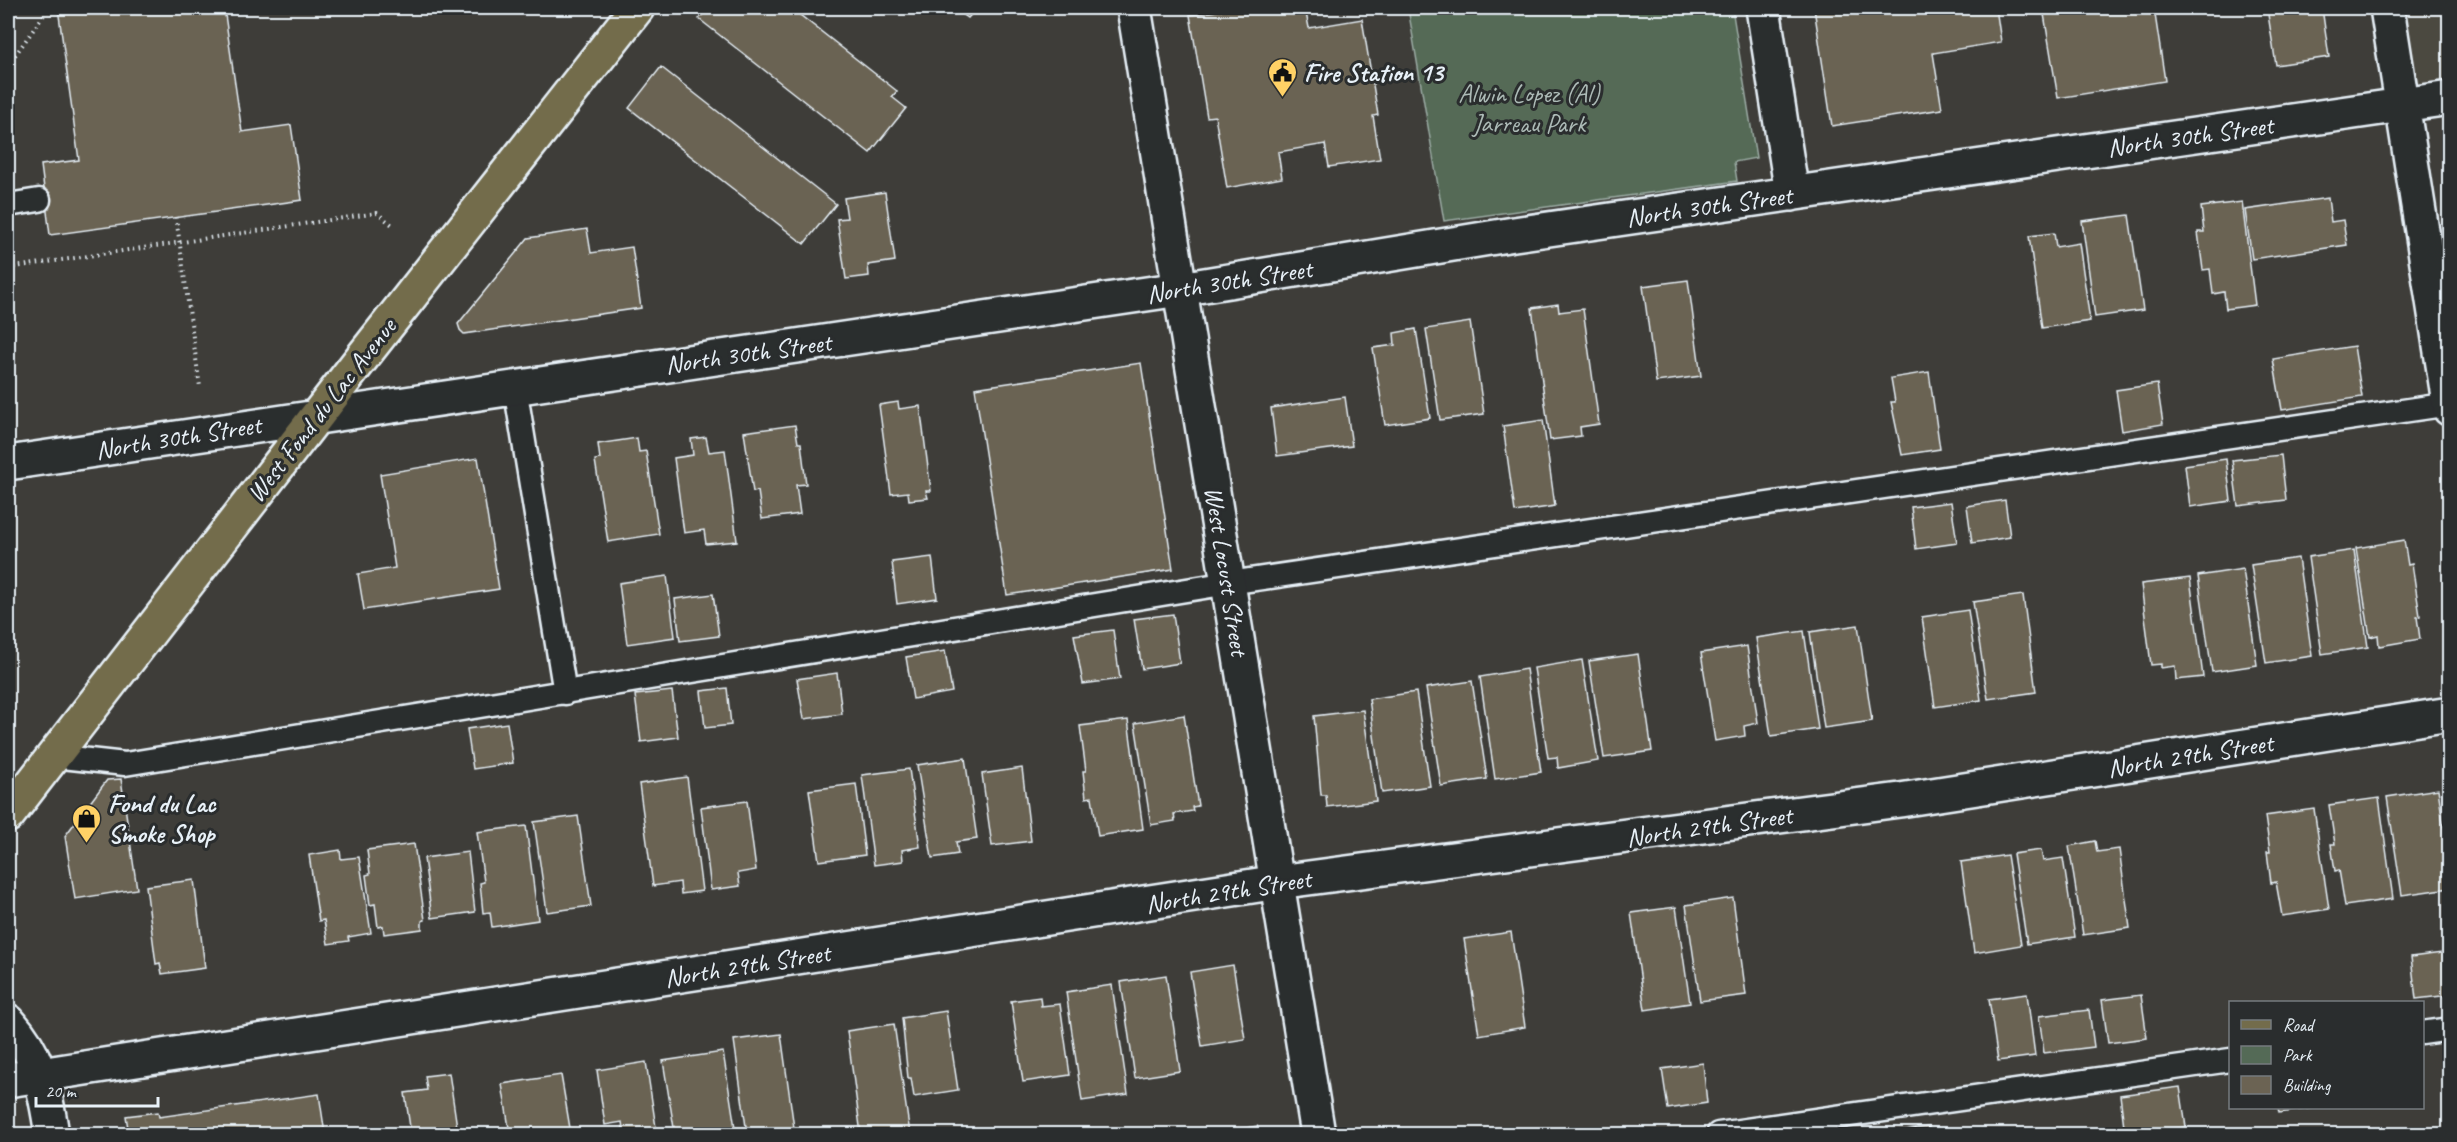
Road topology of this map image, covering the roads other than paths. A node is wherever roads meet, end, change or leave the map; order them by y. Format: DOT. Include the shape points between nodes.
graph roads {
  1 [pos="637,8"];
  2 [pos="1134,8"];
  3 [pos="1763,8"];
  4 [pos="2387,8"];
  5 [pos="2450,98"];
  6 [pos="2401,105"];
  7 [pos="1792,194"];
  8 [pos="39,200"];
  9 [pos="8,205"];
  10 [pos="1180,289"];
  11 [pos="515,387"];
  12 [pos="2449,404"];
  13 [pos="2450,409"];
  14 [pos="316,416"];
  15 [pos="8,463"];
  16 [pos="1229,583"];
  17 [pos="565,693"];
  18 [pos="2450,714"];
  19 [pos="53,756"];
  20 [pos="8,815"];
  21 [pos="1278,882"];
  22 [pos="8,1021"];
  23 [pos="2450,1029"];
  24 [pos="2424,1033"];
  25 [pos="2229,1060"];
  26 [pos="42,1075"];
  27 [pos="8,1080"];
  28 [pos="52,1134"];
  29 [pos="1318,1134"];
  30 [pos="1718,1134"];
  1 -- 14 [label="main road, West Fond du Lac Avenue"];
  2 -- 10 [label="street, West Locust Street"];
  3 -- 7 [label="street"];
  4 -- 6 [label="street"];
  5 -- 6 [label="street, North 30th Street"];
  6 -- 7 [label="street, North 30th Street"];
  6 -- 12 [label="street"];
  7 -- 10 [label="street, North 30th Street" via="1514,234"];
  8 -- 9 [label="lane"];
  10 -- 11 [label="street, North 30th Street"];
  10 -- 16 [label="street, West Locust Street"];
  11 -- 14 [label="street, North 30th Street"];
  11 -- 17 [label="lane"];
  12 -- 13 [label="street"];
  12 -- 16 [label="lane"];
  14 -- 15 [label="street, North 30th Street"];
  14 -- 19 [label="main road, West Fond du Lac Avenue"];
  16 -- 17 [label="lane"];
  16 -- 21 [label="street, West Locust Street"];
  17 -- 19 [label="lane" via="125,764"];
  18 -- 21 [label="street, North 29th Street" via="1900,800"];
  19 -- 20 [label="main road, West Fond du Lac Avenue"];
  21 -- 26 [label="street, North 29th Street"];
  21 -- 29 [label="street, West Locust Street"];
  22 -- 26 [label="street" via="21,1036"];
  23 -- 24 [label="lane"];
  25 -- 30 [label="lane"];
  26 -- 27 [label="street, North 29th Street"];
  26 -- 28 [label="street"];
}
